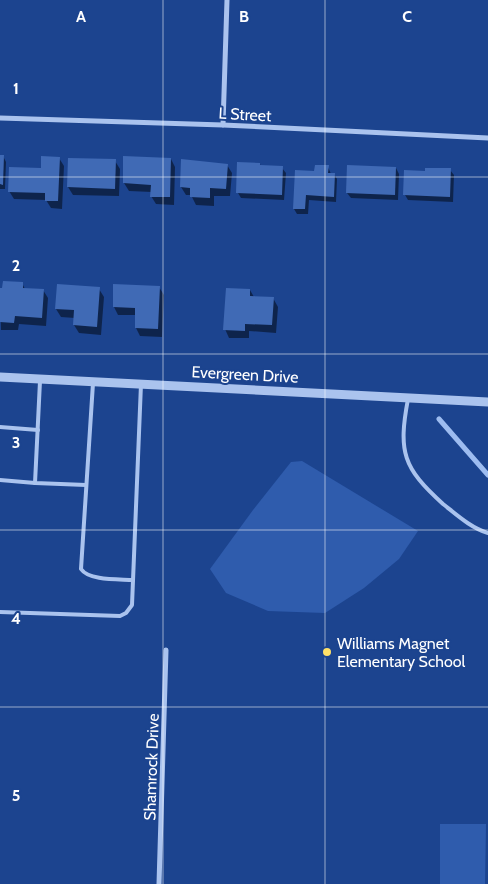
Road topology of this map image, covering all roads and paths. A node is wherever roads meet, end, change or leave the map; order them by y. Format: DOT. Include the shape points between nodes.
graph roads {
  1 [pos="227,0"];
  2 [pos="0,118"];
  3 [pos="223,125"];
  4 [pos="488,138"];
  5 [pos="0,376"];
  6 [pos="40,378"];
  7 [pos="93,381"];
  8 [pos="140,383"];
  9 [pos="408,397"];
  10 [pos="488,402"];
  11 [pos="0,428"];
  12 [pos="38,430"];
  13 [pos="0,480"];
  14 [pos="35,483"];
  15 [pos="86,485"];
  16 [pos="488,533"];
  17 [pos="133,580"];
  18 [pos="0,612"];
  19 [pos="166,650"];
  20 [pos="159,884"];
  1 -- 3 [label="street"];
  2 -- 3 [label="street, L Street"];
  3 -- 4 [label="street, L Street"];
  5 -- 6 [label="street, Evergreen Drive"];
  6 -- 7 [label="street, Evergreen Drive"];
  6 -- 12 [label="lane"];
  7 -- 8 [label="street, Evergreen Drive"];
  7 -- 15 [label="lane"];
  8 -- 9 [label="street, Evergreen Drive"];
  8 -- 17 [label="lane"];
  9 -- 10 [label="street, Evergreen Drive"];
  9 -- 16 [label="lane" via="403,437 408,464 431,493 480,531"];
  11 -- 12 [label="lane"];
  12 -- 14 [label="lane"];
  13 -- 14 [label="lane"];
  14 -- 15 [label="lane"];
  15 -- 17 [label="lane" via="81,569 92,577"];
  17 -- 18 [label="lane" via="132,605 120,616"];
  19 -- 20 [label="street, Shamrock Drive"];
}
